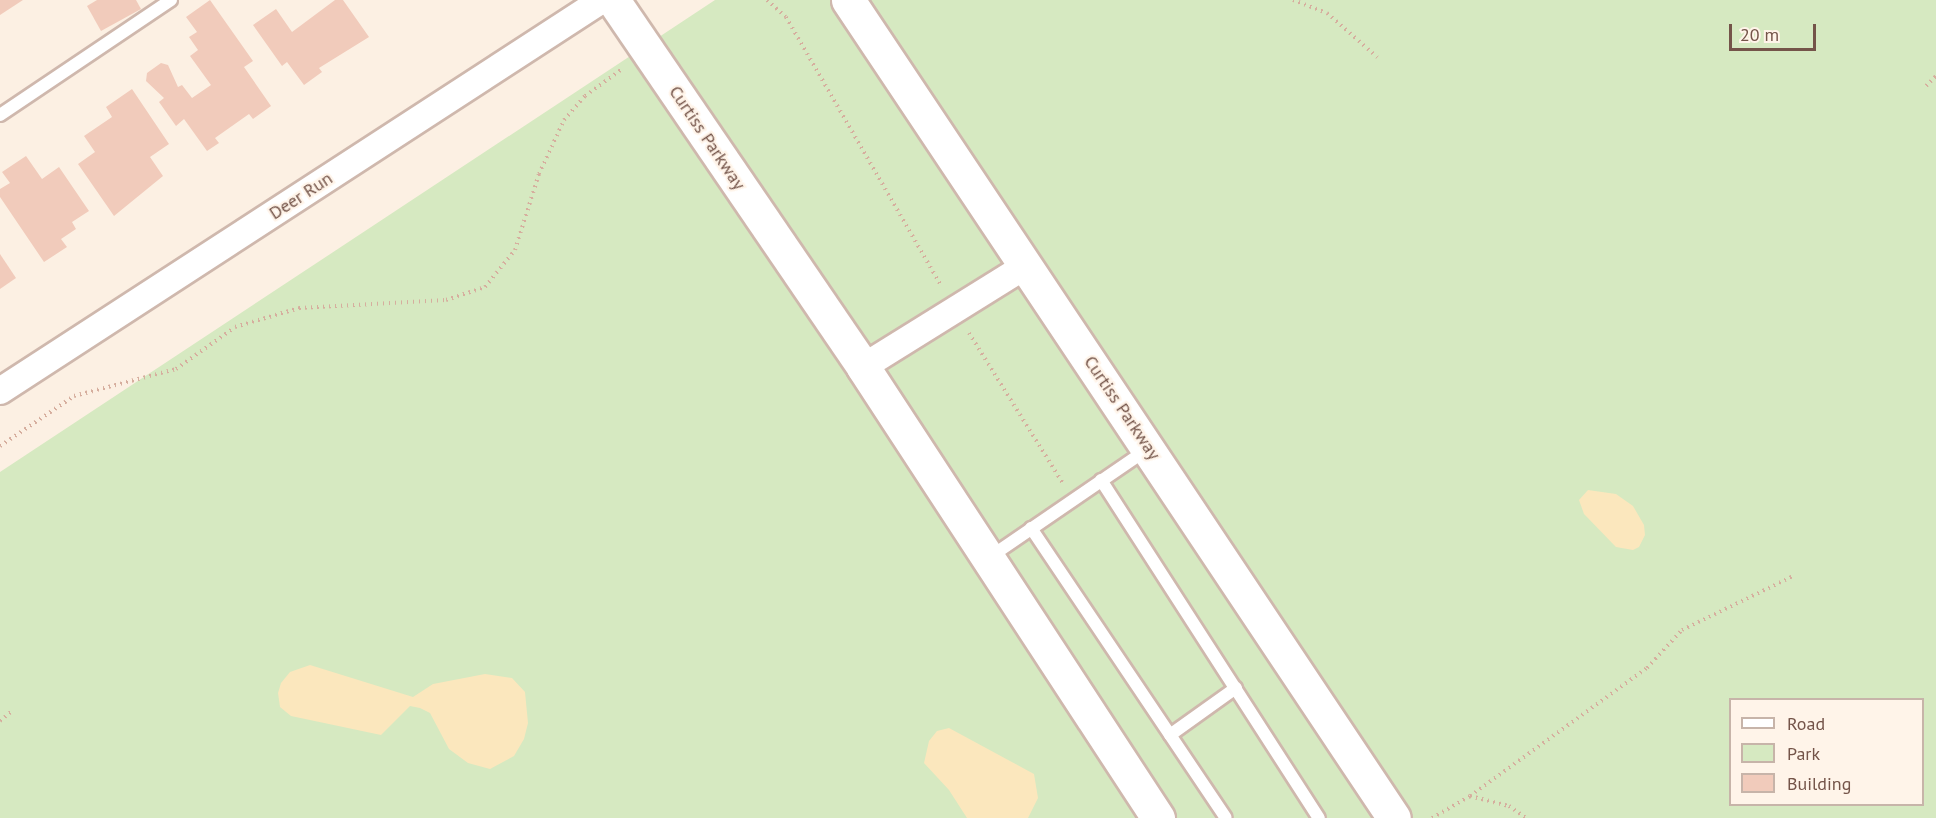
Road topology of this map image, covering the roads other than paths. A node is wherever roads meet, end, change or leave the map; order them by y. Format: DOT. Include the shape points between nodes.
graph roads {
  1 [pos="171,0"];
  2 [pos="602,0"];
  3 [pos="613,0"];
  4 [pos="848,0"];
  5 [pos="0,115"];
  6 [pos="1025,266"];
  7 [pos="863,367"];
  8 [pos="0,391"];
  9 [pos="1149,447"];
  10 [pos="1101,480"];
  11 [pos="1031,528"];
  12 [pos="988,558"];
  13 [pos="1236,688"];
  14 [pos="1170,735"];
  15 [pos="1158,818"];
  16 [pos="1226,818"];
  17 [pos="1319,818"];
  18 [pos="1394,818"];
  1 -- 5 [label="lane"];
  2 -- 8 [label="street, Deer Run"];
  3 -- 7 [label="main road, Curtiss Parkway"];
  4 -- 6 [label="main road, Curtiss Parkway"];
  6 -- 7 [label="street"];
  6 -- 9 [label="main road, Curtiss Parkway"];
  7 -- 12 [label="main road, Curtiss Parkway"];
  9 -- 10 [label="lane"];
  9 -- 18 [label="main road, Curtiss Parkway"];
  10 -- 11 [label="lane"];
  10 -- 13 [label="lane"];
  11 -- 12 [label="lane"];
  11 -- 14 [label="lane"];
  12 -- 15 [label="main road, Curtiss Parkway"];
  13 -- 14 [label="lane"];
  13 -- 17 [label="lane"];
  14 -- 16 [label="lane"];
}
